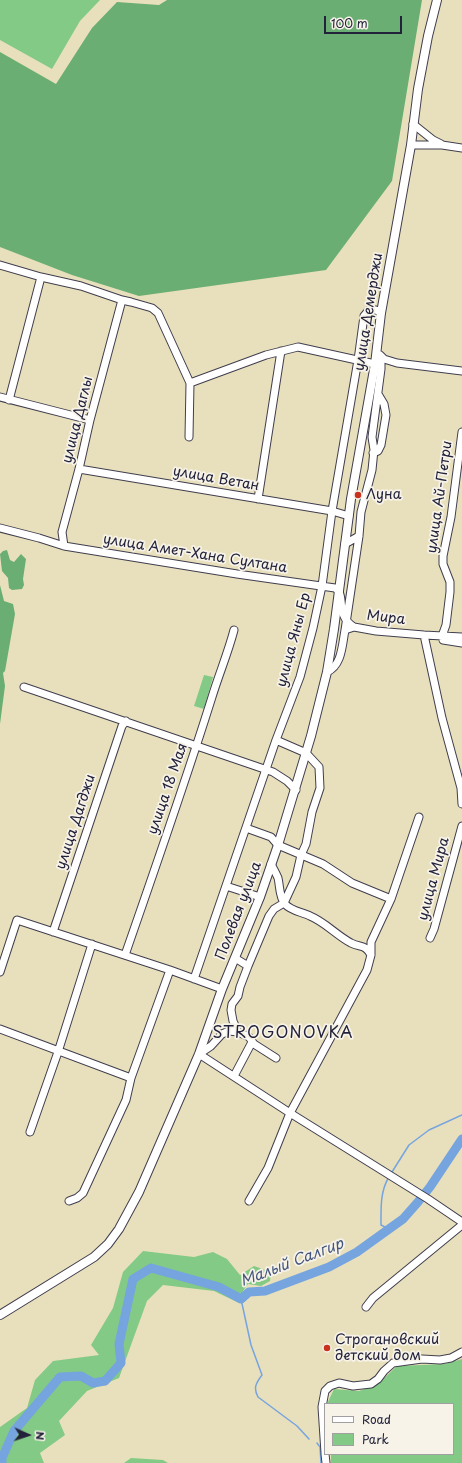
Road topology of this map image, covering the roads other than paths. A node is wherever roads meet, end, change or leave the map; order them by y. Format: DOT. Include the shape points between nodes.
graph roads {
  1 [pos="437,0"];
  2 [pos="413,124"];
  3 [pos="442,144"];
  4 [pos="411,145"];
  5 [pos="462,148"];
  6 [pos="0,265"];
  7 [pos="41,277"];
  8 [pos="122,300"];
  9 [pos="381,313"];
  10 [pos="281,352"];
  11 [pos="379,353"];
  12 [pos="358,360"];
  13 [pos="375,364"];
  14 [pos="462,371"];
  15 [pos="190,383"];
  16 [pos="378,394"];
  17 [pos="0,398"];
  18 [pos="8,400"];
  19 [pos="90,420"];
  20 [pos="462,432"];
  21 [pos="189,437"];
  22 [pos="373,453"];
  23 [pos="79,469"];
  24 [pos="258,500"];
  25 [pos="332,511"];
  26 [pos="349,516"];
  27 [pos="0,528"];
  28 [pos="360,536"];
  29 [pos="345,544"];
  30 [pos="64,546"];
  31 [pos="322,586"];
  32 [pos="339,591"];
  33 [pos="346,622"];
  34 [pos="354,627"];
  35 [pos="334,629"];
  36 [pos="234,630"];
  37 [pos="345,630"];
  38 [pos="424,636"];
  39 [pos="442,636"];
  40 [pos="462,637"];
  41 [pos="462,642"];
  42 [pos="327,672"];
  43 [pos="24,687"];
  44 [pos="126,721"];
  45 [pos="276,740"];
  46 [pos="197,745"];
  47 [pos="306,753"];
  48 [pos="266,771"];
  49 [pos="461,788"];
  50 [pos="296,790"];
  51 [pos="462,804"];
  52 [pos="419,818"];
  53 [pos="462,826"];
  54 [pos="246,828"];
  55 [pos="278,845"];
  56 [pos="301,855"];
  57 [pos="271,864"];
  58 [pos="226,886"];
  59 [pos="260,897"];
  60 [pos="391,899"];
  61 [pos="284,903"];
  62 [pos="53,932"];
  63 [pos="430,938"];
  64 [pos="92,944"];
  65 [pos="368,944"];
  66 [pos="126,955"];
  67 [pos="235,958"];
  68 [pos="248,966"];
  69 [pos="170,970"];
  70 [pos="0,972"];
  71 [pos="194,979"];
  72 [pos="222,990"];
  73 [pos="0,1029"];
  74 [pos="238,1032"];
  75 [pos="252,1042"];
  76 [pos="58,1052"];
  77 [pos="199,1054"];
  78 [pos="276,1058"];
  79 [pos="234,1076"];
  80 [pos="131,1078"];
  81 [pos="290,1113"];
  82 [pos="30,1132"];
  83 [pos="249,1200"];
  84 [pos="69,1201"];
  85 [pos="462,1222"];
  86 [pos="462,1225"];
  87 [pos="366,1307"];
  88 [pos="0,1315"];
  89 [pos="462,1352"];
  90 [pos="324,1429"];
  1 -- 2 [label="main road, улица Демерджи"];
  2 -- 3 [label="street"];
  2 -- 4 [label="main road, улица Демерджи"];
  3 -- 4 [label="street"];
  3 -- 5 [label="street"];
  4 -- 9 [label="main road, улица Демерджи"];
  6 -- 7 [label="street"];
  7 -- 8 [label="street" via="81,286"];
  7 -- 18 [label="street"];
  8 -- 15 [label="street" via="152,308 158,313"];
  8 -- 19 [label="street, улица Даглы"];
  9 -- 11 [label="main road, улица Демерджи"];
  9 -- 12 [label="street, улица Яны Ер" via="369,310 364,316"];
  10 -- 12 [label="street" via="298,348"];
  10 -- 15 [label="street"];
  10 -- 24 [label="street"];
  11 -- 13 [label="main road, улица Демерджи"];
  11 -- 14 [label="street" via="389,361 397,363"];
  11 -- 16 [label="street" via="381,369"];
  12 -- 13 [label="street"];
  12 -- 25 [label="street, улица Яны Ер"];
  13 -- 26 [label="main road, улица Демерджи"];
  15 -- 21 [label="street"];
  16 -- 22 [label="street" via="372,436"];
  16 -- 22 [label="street" via="384,404 386,415 381,445 378,451"];
  17 -- 18 [label="street"];
  18 -- 19 [label="street"];
  19 -- 23 [label="street, улица Даглы"];
  20 -- 39 [label="street, улица Ай-Петри" via="451,517 443,556 450,592"];
  22 -- 28 [label="street" via="372,470 361,512"];
  23 -- 24 [label="street, улица Ветан"];
  23 -- 30 [label="street, улица Даглы" via="62,532"];
  24 -- 25 [label="street, улица Ветан"];
  25 -- 26 [label="street, улица Ветан"];
  25 -- 31 [label="street, улица Яны Ер"];
  26 -- 29 [label="main road, улица Демерджи"];
  27 -- 30 [label="street, улица Амет-Хана Султана"];
  28 -- 29 [label="street"];
  28 -- 33 [label="street"];
  29 -- 32 [label="main road, улица Демерджи"];
  30 -- 31 [label="street, улица Амет-Хана Султана"];
  31 -- 32 [label="street, улица Амет-Хана Султана"];
  31 -- 45 [label="street, улица Яны Ер" via="300,677"];
  32 -- 33 [label="street"];
  32 -- 35 [label="main road, улица Демерджи"];
  33 -- 34 [label="street"];
  33 -- 37 [label="street"];
  34 -- 37 [label="street, Мира"];
  34 -- 38 [label="street, Мира" via="376,632"];
  35 -- 42 [label="main road, Полевая улица"];
  36 -- 46 [label="street, улица 18 Мая"];
  37 -- 42 [label="street" via="338,662"];
  38 -- 39 [label="street"];
  38 -- 41 [label="street"];
  38 -- 49 [label="street"];
  39 -- 40 [label="street"];
  42 -- 47 [label="main road, Полевая улица"];
  43 -- 44 [label="street"];
  44 -- 46 [label="street"];
  44 -- 62 [label="street, улица Дагджи" via="122,726"];
  45 -- 47 [label="street"];
  45 -- 48 [label="street, улица Яны Ер"];
  46 -- 48 [label="street"];
  46 -- 66 [label="street, улица 18 Мая"];
  47 -- 50 [label="main road, Полевая улица"];
  47 -- 56 [label="street" via="319,767 320,788"];
  48 -- 50 [label="street" via="280,776"];
  48 -- 54 [label="street, улица Яны Ер"];
  49 -- 51 [label="street"];
  50 -- 55 [label="main road, Полевая улица"];
  52 -- 60 [label="street"];
  53 -- 63 [label="street, улица Мира"];
  54 -- 55 [label="street" via="271,837"];
  54 -- 58 [label="street, улица Яны Ер"];
  55 -- 56 [label="street"];
  55 -- 57 [label="main road, Полевая улица"];
  56 -- 60 [label="street" via="323,864 352,883"];
  56 -- 61 [label="street" via="296,877"];
  57 -- 59 [label="main road, Полевая улица"];
  57 -- 61 [label="street" via="278,878"];
  58 -- 59 [label="street"];
  58 -- 71 [label="street, улица Яны Ер"];
  59 -- 67 [label="main road, Полевая улица"];
  60 -- 65 [label="street"];
  61 -- 65 [label="street" via="322,921 337,935 353,944"];
  61 -- 68 [label="street" via="268,916"];
  62 -- 64 [label="street"];
  62 -- 70 [label="street" via="17,920"];
  64 -- 66 [label="street"];
  64 -- 76 [label="street"];
  65 -- 81 [label="street" via="372,955 367,970"];
  66 -- 69 [label="street"];
  67 -- 68 [label="street"];
  67 -- 72 [label="main road, Полевая улица"];
  68 -- 74 [label="street" via="231,1010"];
  69 -- 71 [label="street"];
  69 -- 80 [label="street"];
  71 -- 72 [label="street"];
  72 -- 77 [label="main road, Полевая улица"];
  73 -- 76 [label="street"];
  74 -- 75 [label="street" via="249,1037"];
  74 -- 77 [label="street" via="229,1030"];
  75 -- 78 [label="street"];
  75 -- 79 [label="street"];
  76 -- 80 [label="street"];
  76 -- 82 [label="street"];
  77 -- 79 [label="street"];
  77 -- 88 [label="main road, Полевая улица" via="139,1192 108,1244 94,1257"];
  79 -- 81 [label="street"];
  80 -- 84 [label="street" via="126,1100 83,1193"];
  81 -- 83 [label="street" via="268,1168"];
  81 -- 85 [label="street"];
  86 -- 87 [label="street"];
  89 -- 90 [label="street" via="440,1360 422,1359 393,1363 371,1384 353,1386 339,1383 330,1386 323,1398"];
}
